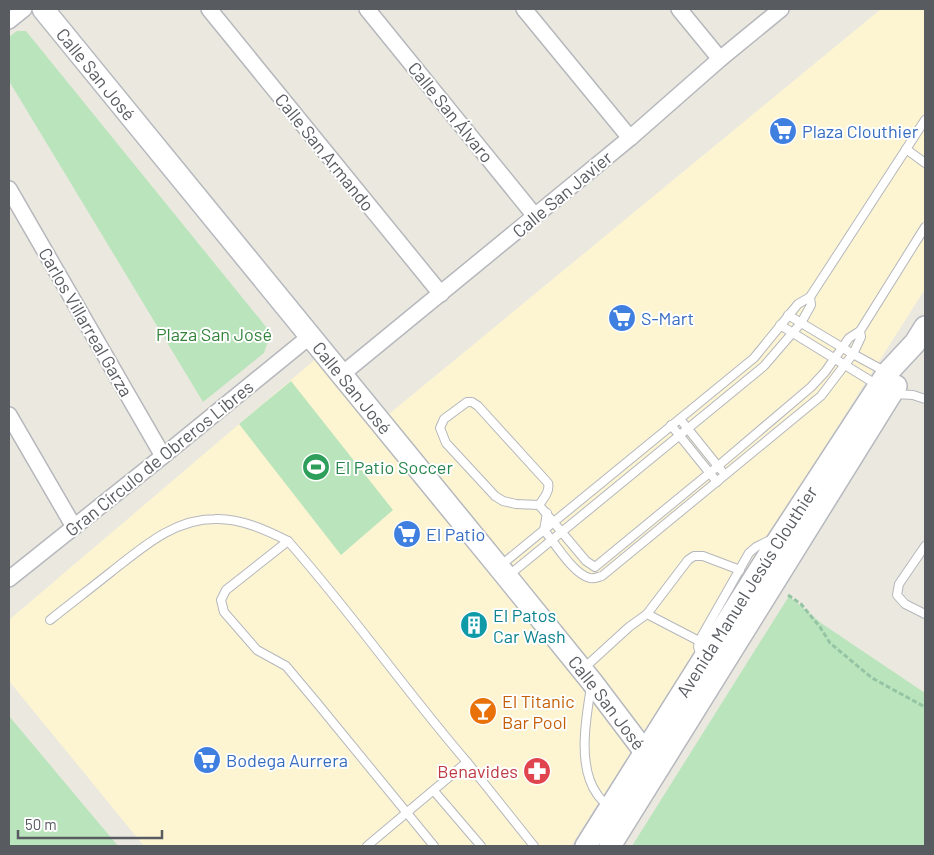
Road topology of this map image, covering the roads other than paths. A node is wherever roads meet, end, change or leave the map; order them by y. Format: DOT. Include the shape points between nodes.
graph roads {
  1 [pos="24,9"];
  2 [pos="43,9"];
  3 [pos="209,9"];
  4 [pos="367,9"];
  5 [pos="524,9"];
  6 [pos="679,9"];
  7 [pos="781,9"];
  8 [pos="9,21"];
  9 [pos="720,59"];
  10 [pos="925,120"];
  11 [pos="630,138"];
  12 [pos="906,149"];
  13 [pos="925,163"];
  14 [pos="9,188"];
  15 [pos="535,216"];
  16 [pos="925,226"];
  17 [pos="442,294"];
  18 [pos="810,297"];
  19 [pos="788,315"];
  20 [pos="801,323"];
  21 [pos="780,325"];
  22 [pos="860,331"];
  23 [pos="793,334"];
  24 [pos="920,335"];
  25 [pos="309,336"];
  26 [pos="842,348"];
  27 [pos="852,354"];
  28 [pos="835,358"];
  29 [pos="845,365"];
  30 [pos="341,375"];
  31 [pos="894,385"];
  32 [pos="925,400"];
  33 [pos="10,418"];
  34 [pos="680,418"];
  35 [pos="671,426"];
  36 [pos="688,429"];
  37 [pos="680,436"];
  38 [pos="164,456"];
  39 [pos="718,466"];
  40 [pos="710,473"];
  41 [pos="725,476"];
  42 [pos="718,482"];
  43 [pos="539,505"];
  44 [pos="547,513"];
  45 [pos="553,522"];
  46 [pos="74,527"];
  47 [pos="544,530"];
  48 [pos="562,532"];
  49 [pos="552,540"];
  50 [pos="288,541"];
  51 [pos="786,546"];
  52 [pos="925,546"];
  53 [pos="740,570"];
  54 [pos="503,572"];
  55 [pos="9,579"];
  56 [pos="647,614"];
  57 [pos="925,614"];
  58 [pos="50,620"];
  59 [pos="707,658"];
  60 [pos="587,676"];
  61 [pos="652,759"];
  62 [pos="467,762"];
  63 [pos="434,791"];
  64 [pos="610,808"];
  65 [pos="406,813"];
  66 [pos="367,846"];
  67 [pos="434,846"];
  68 [pos="481,846"];
  69 [pos="534,846"];
  70 [pos="586,846"];
  71 [pos="610,846"];
  1 -- 8 [label="street"];
  2 -- 25 [label="street, Calle San José"];
  3 -- 17 [label="street, Calle San Armando"];
  4 -- 15 [label="street, Calle San Álvaro"];
  5 -- 11 [label="street"];
  6 -- 9 [label="street"];
  7 -- 9 [label="street, Calle San Javier"];
  9 -- 11 [label="street, Calle San Javier"];
  10 -- 12 [label="lane"];
  11 -- 15 [label="street, Calle San Javier"];
  12 -- 13 [label="lane"];
  12 -- 18 [label="lane"];
  14 -- 38 [label="street, Carlos Villarreal Garza"];
  15 -- 17 [label="street, Calle San Javier"];
  16 -- 22 [label="lane"];
  17 -- 30 [label="street, Calle San Javier"];
  18 -- 19 [label="lane"];
  18 -- 20 [label="lane" via="810,305"];
  19 -- 20 [label="lane"];
  19 -- 21 [label="lane"];
  20 -- 23 [label="lane"];
  20 -- 26 [label="lane"];
  21 -- 23 [label="lane"];
  21 -- 34 [label="lane" via="754,358"];
  22 -- 26 [label="lane"];
  22 -- 27 [label="lane" via="861,337"];
  23 -- 28 [label="lane"];
  23 -- 36 [label="lane" via="764,366"];
  24 -- 31 [label="street, Avenida Manuel Jesús Clouthier"];
  25 -- 30 [label="street, Calle San José"];
  25 -- 38 [label="street, Gran Círculo de Obreros Libres"];
  26 -- 27 [label="lane"];
  26 -- 28 [label="lane"];
  27 -- 29 [label="lane"];
  27 -- 31 [label="lane"];
  28 -- 29 [label="lane"];
  28 -- 39 [label="lane" via="811,387"];
  29 -- 31 [label="lane"];
  29 -- 41 [label="lane" via="821,396"];
  30 -- 54 [label="street, Calle San José"];
  31 -- 32 [label="lane"];
  31 -- 51 [label="street, Avenida Manuel Jesús Clouthier"];
  33 -- 46 [label="street"];
  34 -- 35 [label="lane"];
  34 -- 36 [label="lane"];
  35 -- 37 [label="lane"];
  35 -- 45 [label="lane"];
  36 -- 37 [label="lane"];
  36 -- 39 [label="lane"];
  37 -- 40 [label="lane"];
  37 -- 48 [label="lane"];
  38 -- 46 [label="street, Gran Círculo de Obreros Libres"];
  39 -- 40 [label="lane"];
  39 -- 41 [label="lane"];
  40 -- 42 [label="lane"];
  40 -- 48 [label="lane" via="595,567"];
  41 -- 42 [label="lane"];
  42 -- 49 [label="lane" via="602,576 591,578 582,574"];
  43 -- 43 [label="lane" via="547,494 548,483 478,406 467,402 444,419 440,428 446,443 489,491 503,501"];
  43 -- 44 [label="lane"];
  44 -- 45 [label="lane"];
  44 -- 47 [label="lane"];
  45 -- 47 [label="lane"];
  45 -- 48 [label="lane"];
  46 -- 55 [label="street, Gran Círculo de Obreros Libres"];
  47 -- 49 [label="lane"];
  47 -- 54 [label="lane"];
  48 -- 49 [label="lane"];
  49 -- 54 [label="lane"];
  50 -- 58 [label="lane" via="241,522 216,518 196,521 149,542"];
  50 -- 62 [label="lane" via="324,581 432,722"];
  50 -- 65 [label="lane" via="226,590 222,600 224,612 257,650 286,666"];
  51 -- 53 [label="lane" via="772,539 756,547"];
  51 -- 59 [label="street, Avenida Manuel Jesús Clouthier"];
  51 -- 59 [label="street, Avenida Manuel Jesús Clouthier" via="773,584"];
  52 -- 57 [label="lane" via="899,584 897,595 905,604"];
  53 -- 56 [label="lane" via="694,556"];
  53 -- 59 [label="lane"];
  54 -- 60 [label="street, Calle San José"];
  56 -- 59 [label="lane"];
  56 -- 60 [label="lane" via="629,627"];
  59 -- 61 [label="street, Avenida Manuel Jesús Clouthier"];
  60 -- 61 [label="street, Calle San José"];
  60 -- 64 [label="lane" via="587,766 597,794"];
  61 -- 64 [label="street, Avenida Manuel Jesús Clouthier"];
  61 -- 71 [label="street, Avenida Manuel Jesús Clouthier"];
  62 -- 63 [label="lane"];
  62 -- 69 [label="lane"];
  63 -- 65 [label="lane"];
  63 -- 68 [label="lane"];
  64 -- 70 [label="street, Avenida Manuel Jesús Clouthier"];
  65 -- 66 [label="lane"];
  65 -- 67 [label="lane"];
}
